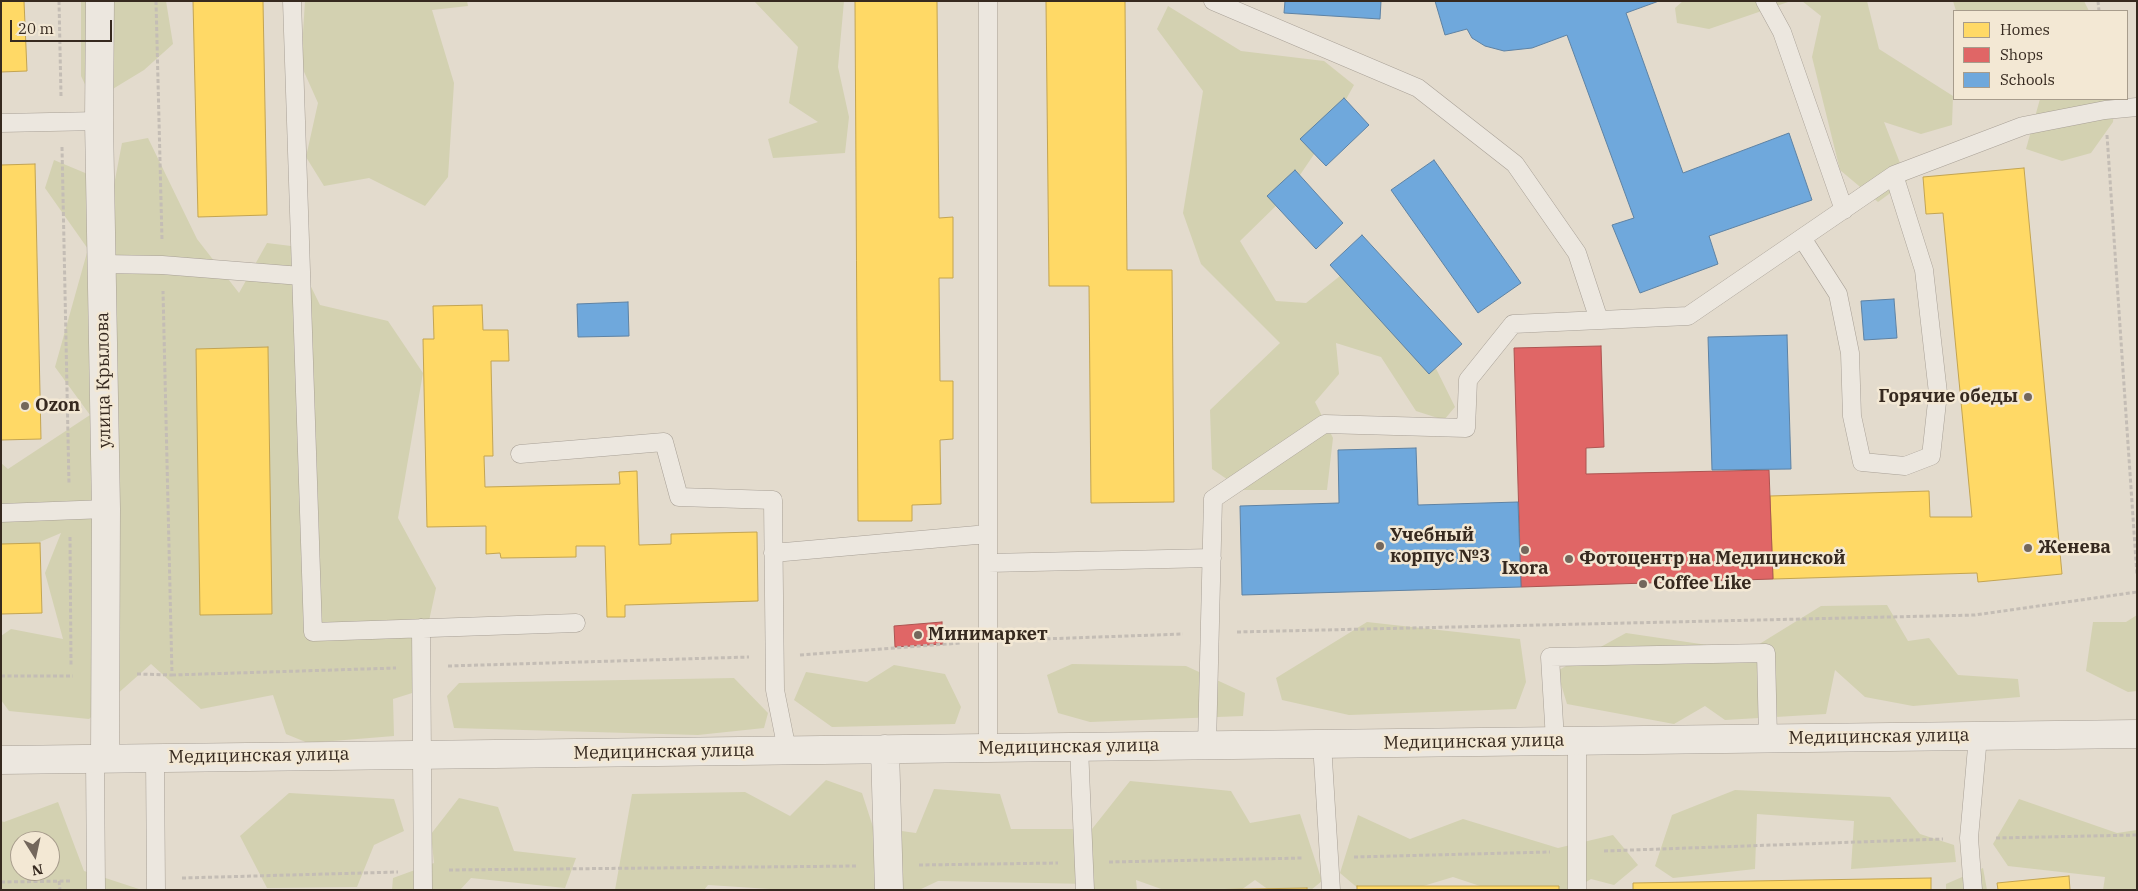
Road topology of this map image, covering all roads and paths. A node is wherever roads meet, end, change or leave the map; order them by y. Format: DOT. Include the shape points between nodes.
graph roads {
  1 [pos="59,1"];
  2 [pos="100,1"];
  3 [pos="156,1"];
  4 [pos="292,1"];
  5 [pos="988,1"];
  6 [pos="1213,1"];
  7 [pos="1765,1"];
  8 [pos="1234,6"];
  9 [pos="2137,107"];
  10 [pos="2105,110"];
  11 [pos="99,120"];
  12 [pos="62,121"];
  13 [pos="1,123"];
  14 [pos="1894,175"];
  15 [pos="1844,210"];
  16 [pos="1802,238"];
  17 [pos="102,264"];
  18 [pos="162,264"];
  19 [pos="301,276"];
  20 [pos="1599,320"];
  21 [pos="520,454"];
  22 [pos="106,509"];
  23 [pos="69,510"];
  24 [pos="1,513"];
  25 [pos="988,534"];
  26 [pos="774,554"];
  27 [pos="1212,558"];
  28 [pos="988,563"];
  29 [pos="2137,576"];
  30 [pos="2137,592"];
  31 [pos="576,624"];
  32 [pos="421,628"];
  33 [pos="1210,633"];
  34 [pos="988,641"];
  35 [pos="774,657"];
  36 [pos="421,667"];
  37 [pos="105,674"];
  38 [pos="172,674"];
  39 [pos="1,676"];
  40 [pos="71,676"];
  41 [pos="71,685"];
  42 [pos="2137,734"];
  43 [pos="1978,736"];
  44 [pos="1768,738"];
  45 [pos="1566,740"];
  46 [pos="1322,743"];
  47 [pos="1208,744"];
  48 [pos="1079,747"];
  49 [pos="988,748"];
  50 [pos="885,749"];
  51 [pos="787,750"];
  52 [pos="422,754"];
  53 [pos="155,757"];
  54 [pos="100,758"];
  55 [pos="1,760"];
  56 [pos="60,881"];
  57 [pos="60,890"];
  58 [pos="96,890"];
  59 [pos="156,890"];
  60 [pos="423,890"];
  61 [pos="889,890"];
  62 [pos="1085,890"];
  63 [pos="1331,890"];
  64 [pos="1577,890"];
  65 [pos="1973,890"];
  1 -- 12 [label="path"];
  2 -- 11 [label="street, улица Крылова"];
  3 -- 18 [label="path"];
  4 -- 19 [label="lane"];
  5 -- 25 [label="lane"];
  6 -- 8 [label="lane"];
  7 -- 15 [label="lane" via="1782,32"];
  8 -- 20 [label="lane" via="1418,88 1515,164 1577,253"];
  9 -- 10 [label="lane"];
  10 -- 14 [label="lane" via="2023,126"];
  10 -- 29 [label="path"];
  11 -- 12 [label="lane"];
  11 -- 17 [label="street, улица Крылова"];
  12 -- 13 [label="lane"];
  12 -- 23 [label="path"];
  14 -- 15 [label="lane"];
  14 -- 16 [label="lane" via="1924,270 1938,393 1931,456 1905,466 1862,462 1852,416 1850,353 1838,294"];
  15 -- 16 [label="lane"];
  16 -- 20 [label="lane" via="1688,316"];
  17 -- 18 [label="lane"];
  17 -- 22 [label="street, улица Крылова"];
  18 -- 19 [label="lane"];
  18 -- 38 [label="path"];
  19 -- 32 [label="lane" via="313,632"];
  20 -- 27 [label="lane" via="1513,324 1468,380 1466,428 1324,424 1213,499"];
  21 -- 26 [label="lane" via="664,442 679,497 773,500"];
  22 -- 23 [label="lane"];
  22 -- 37 [label="street, улица Крылова"];
  23 -- 24 [label="lane"];
  23 -- 40 [label="path"];
  25 -- 26 [label="lane"];
  25 -- 28 [label="lane"];
  26 -- 35 [label="lane"];
  27 -- 28 [label="lane"];
  27 -- 33 [label="lane"];
  28 -- 34 [label="lane"];
  30 -- 33 [label="path" via="1975,615"];
  31 -- 32 [label="lane"];
  32 -- 36 [label="lane"];
  33 -- 34 [label="path"];
  33 -- 47 [label="lane"];
  34 -- 35 [label="path"];
  34 -- 49 [label="lane"];
  35 -- 36 [label="path"];
  35 -- 51 [label="lane" via="775,690"];
  36 -- 38 [label="path"];
  36 -- 52 [label="lane"];
  37 -- 38 [label="path"];
  37 -- 40 [label="path"];
  37 -- 54 [label="street, улица Крылова"];
  39 -- 40 [label="path"];
  40 -- 41 [label="path"];
  42 -- 43 [label="street, Медицинская улица"];
  43 -- 44 [label="street, Медицинская улица"];
  43 -- 65 [label="lane" via="1969,838"];
  44 -- 45 [label="street, Медицинская улица"];
  44 -- 45 [label="lane" via="1766,653 1550,656"];
  45 -- 46 [label="street, Медицинская улица"];
  45 -- 64 [label="lane"];
  46 -- 47 [label="street, Медицинская улица"];
  46 -- 63 [label="lane"];
  47 -- 48 [label="street, Медицинская улица"];
  48 -- 49 [label="street, Медицинская улица"];
  48 -- 62 [label="lane"];
  49 -- 50 [label="street, Медицинская улица"];
  50 -- 51 [label="street, Медицинская улица"];
  50 -- 61 [label="street"];
  51 -- 52 [label="street, Медицинская улица"];
  52 -- 53 [label="street, Медицинская улица"];
  52 -- 60 [label="lane"];
  53 -- 54 [label="street, Медицинская улица"];
  53 -- 59 [label="lane"];
  54 -- 55 [label="street, Медицинская улица"];
  54 -- 58 [label="lane"];
  56 -- 57 [label="path"];
}
